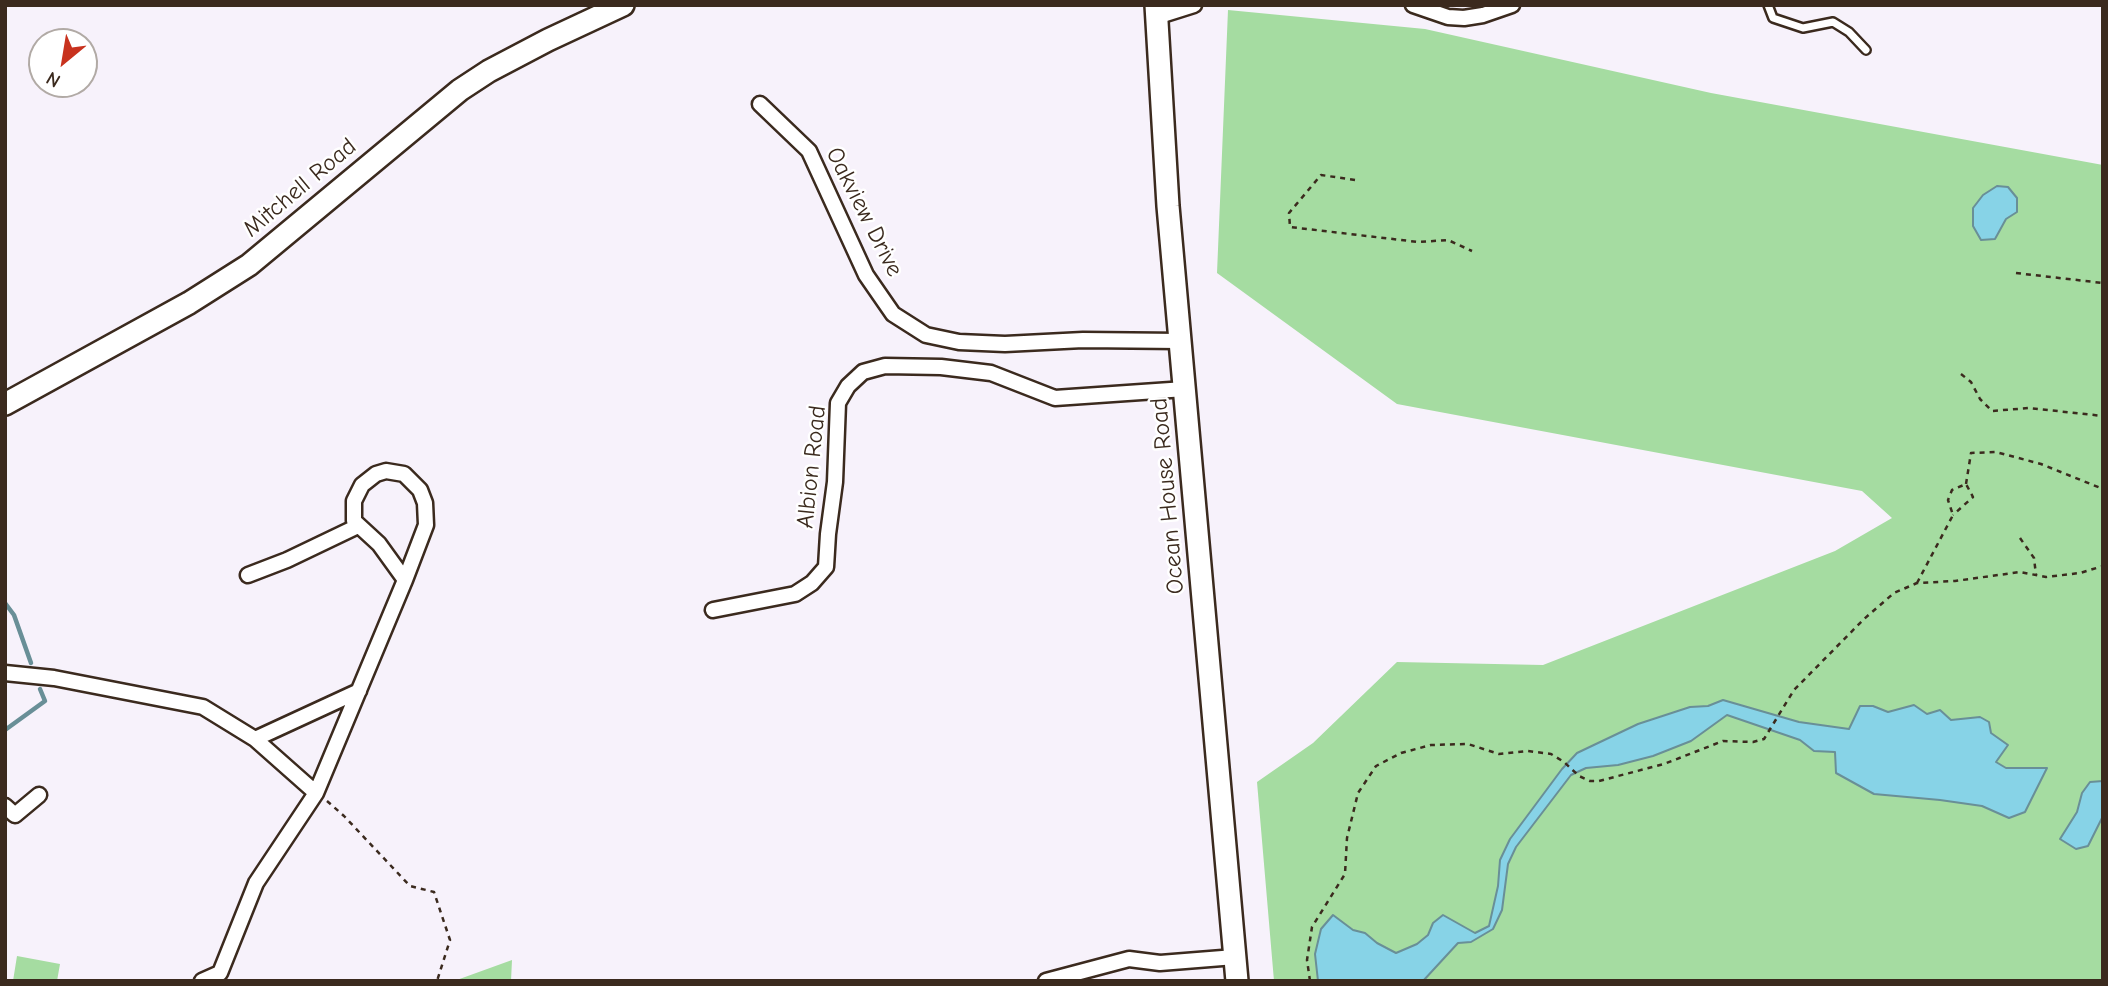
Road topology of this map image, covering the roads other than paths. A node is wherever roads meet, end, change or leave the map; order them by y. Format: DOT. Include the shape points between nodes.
graph roads {
  1 [pos="623,5"];
  2 [pos="1195,5"];
  3 [pos="1413,5"];
  4 [pos="1512,5"];
  5 [pos="1769,5"];
  6 [pos="1156,11"];
  7 [pos="1866,50"];
  8 [pos="760,104"];
  9 [pos="1180,341"];
  10 [pos="1185,389"];
  11 [pos="5,404"];
  12 [pos="358,526"];
  13 [pos="248,575"];
  14 [pos="405,580"];
  15 [pos="713,610"];
  16 [pos="5,673"];
  17 [pos="359,691"];
  18 [pos="255,739"];
  19 [pos="316,793"];
  20 [pos="39,795"];
  21 [pos="5,806"];
  22 [pos="1235,957"];
  23 [pos="202,981"];
  24 [pos="1046,981"];
  25 [pos="1237,981"];
  1 -- 11 [label="main road, Mitchell Road" via="489,71 249,265"];
  2 -- 6 [label="street"];
  3 -- 4 [label="street" via="1464,18"];
  5 -- 7 [label="lane" via="1773,18 1803,28 1833,22"];
  6 -- 9 [label="main road, Ocean House Road"];
  8 -- 9 [label="street, Oakview Drive" via="809,152 866,275 893,314 926,335 993,343"];
  9 -- 10 [label="main road, Ocean House Road"];
  10 -- 15 [label="street, Albion Road" via="1055,398 990,373 885,366 863,372 838,403 826,568 795,594"];
  10 -- 22 [label="main road, Ocean House Road"];
  12 -- 13 [label="street"];
  12 -- 14 [label="street" via="379,544"];
  12 -- 14 [label="street" via="354,501 368,479 386,471 404,474 413,482 427,516"];
  14 -- 17 [label="street"];
  16 -- 18 [label="street" via="203,707"];
  17 -- 18 [label="street"];
  17 -- 19 [label="street"];
  18 -- 19 [label="street"];
  19 -- 23 [label="street" via="256,883 220,973"];
  20 -- 21 [label="street" via="15,815"];
  22 -- 24 [label="street" via="1160,963 1129,959"];
  22 -- 25 [label="main road, Ocean House Road"];
}
